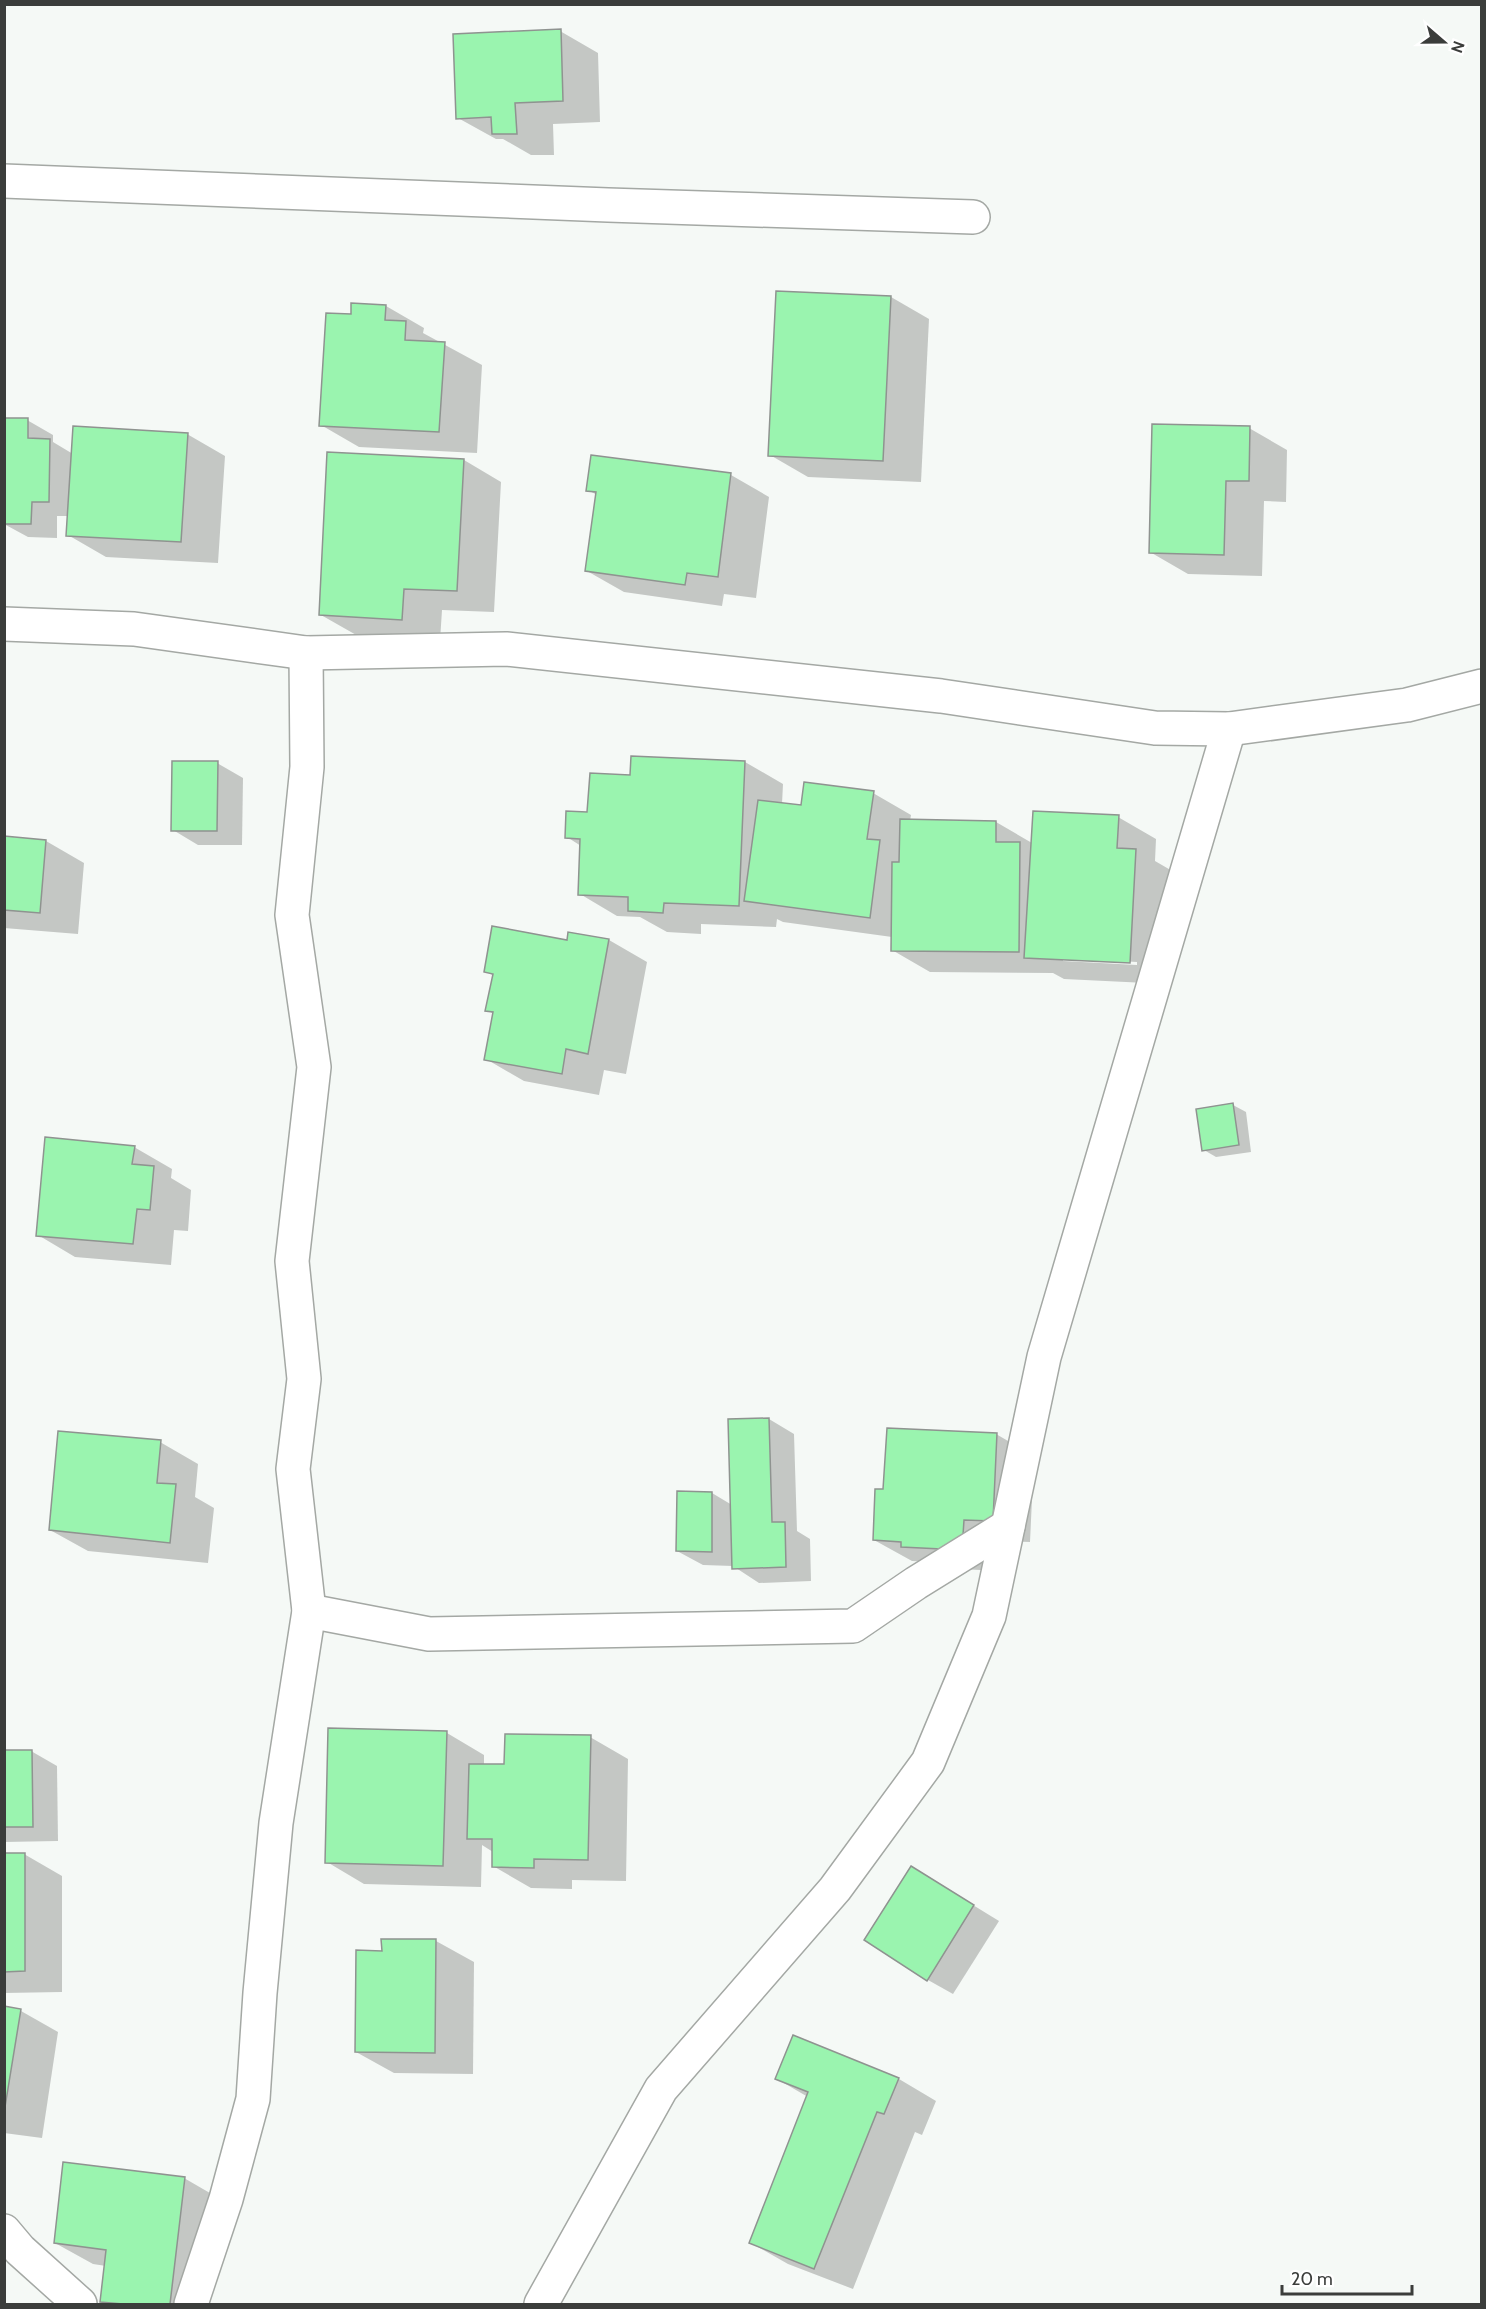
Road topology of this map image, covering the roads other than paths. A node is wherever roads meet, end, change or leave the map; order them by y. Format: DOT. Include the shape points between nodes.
graph roads {
  1 [pos="4,181"];
  2 [pos="973,217"];
  3 [pos="4,624"];
  4 [pos="306,652"];
  5 [pos="1482,686"];
  6 [pos="1229,729"];
  7 [pos="1008,1526"];
  8 [pos="309,1611"];
  9 [pos="4,2232"];
  10 [pos="80,2304"];
  11 [pos="191,2304"];
  12 [pos="541,2304"];
  1 -- 2 [label="street"];
  3 -- 4 [label="street" via="134,629"];
  4 -- 6 [label="street" via="506,649 941,696 1155,728"];
  4 -- 8 [label="street" via="307,767 292,915 314,1067 292,1261 304,1379 293,1469"];
  5 -- 6 [label="street" via="1407,705"];
  6 -- 7 [label="street" via="1044,1357"];
  7 -- 8 [label="street" via="853,1626 429,1634"];
  7 -- 12 [label="street" via="989,1617 928,1762 835,1889 661,2089"];
  8 -- 11 [label="street" via="276,1823 253,2099 226,2199"];
  9 -- 10 [label="street"];
}
